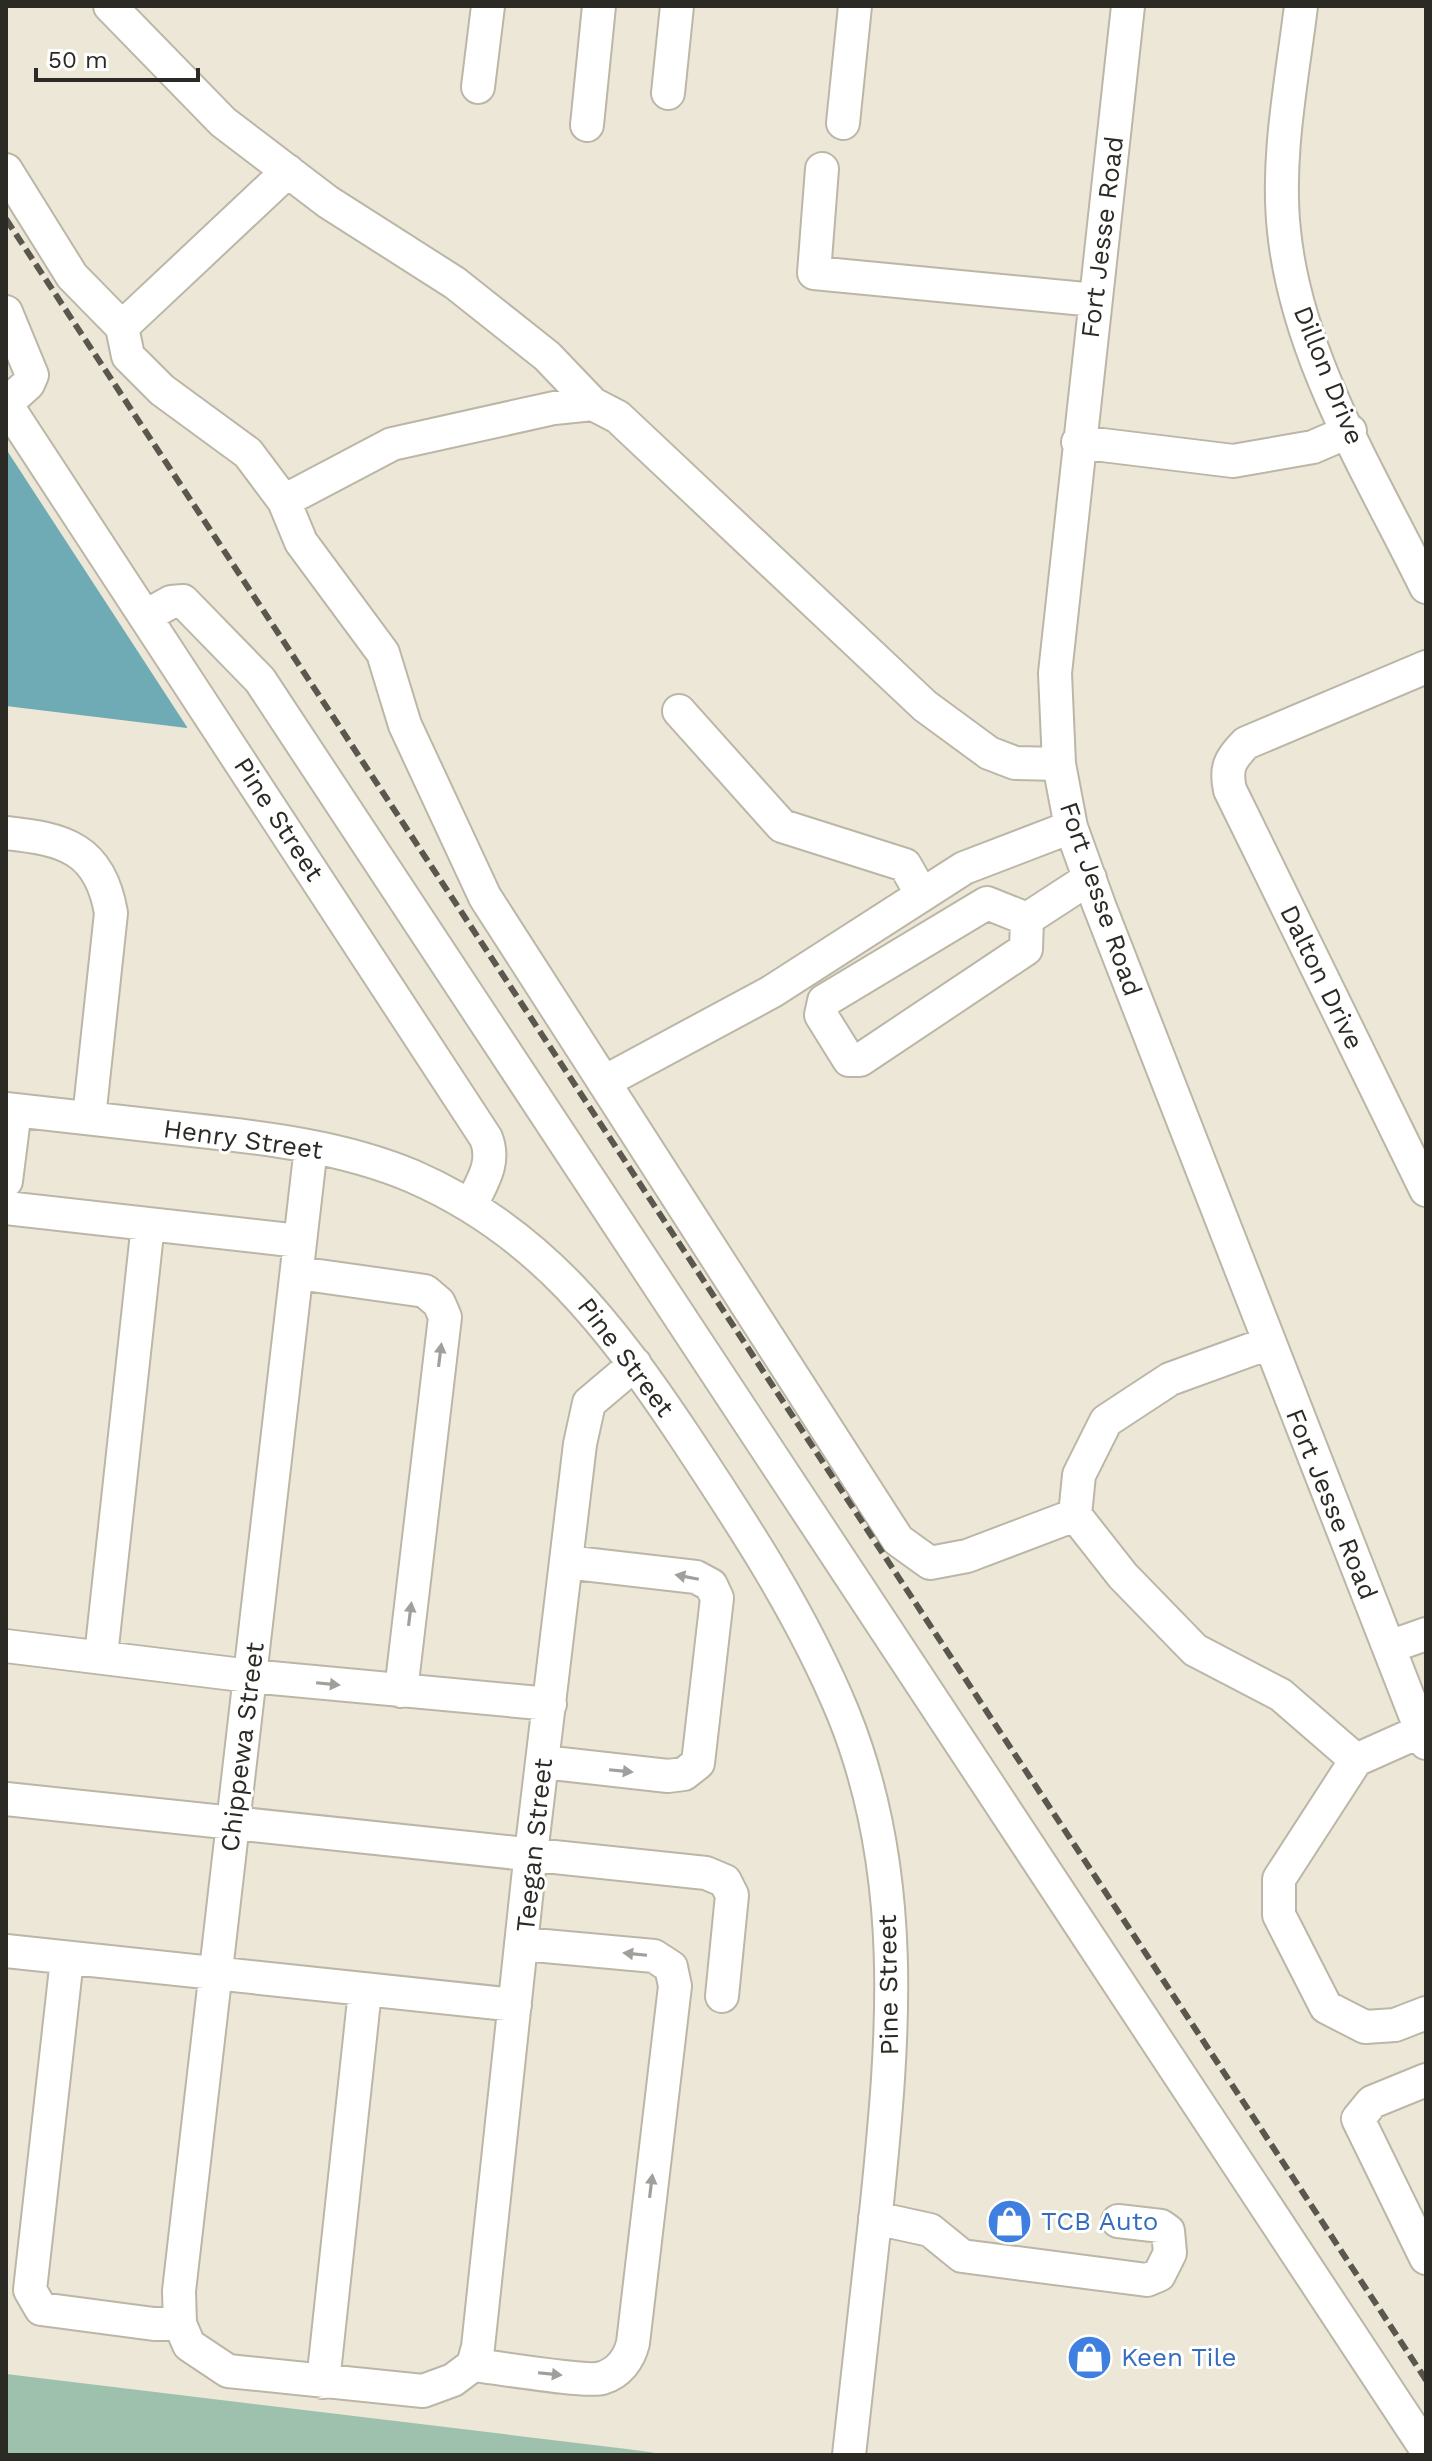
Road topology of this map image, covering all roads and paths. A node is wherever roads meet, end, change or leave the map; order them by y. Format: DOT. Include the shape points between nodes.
graph roads {
  1 [pos="110,6"];
  2 [pos="488,6"];
  3 [pos="599,6"];
  4 [pos="677,6"];
  5 [pos="855,6"];
  6 [pos="1128,6"];
  7 [pos="1301,6"];
  8 [pos="478,87"];
  9 [pos="668,93"];
  10 [pos="843,123"];
  11 [pos="587,125"];
  12 [pos="822,169"];
  13 [pos="6,170"];
  14 [pos="288,171"];
  15 [pos="1095,300"];
  16 [pos="6,312"];
  17 [pos="122,327"];
  18 [pos="6,404"];
  19 [pos="593,404"];
  20 [pos="1350,431"];
  21 [pos="1078,442"];
  22 [pos="284,501"];
  23 [pos="1426,587"];
  24 [pos="146,616"];
  25 [pos="1426,667"];
  26 [pos="679,711"];
  27 [pos="1059,764"];
  28 [pos="1071,827"];
  29 [pos="6,833"];
  30 [pos="1090,878"];
  31 [pos="922,895"];
  32 [pos="1027,919"];
  33 [pos="604,1082"];
  34 [pos="11,1110"];
  35 [pos="89,1118"];
  36 [pos="311,1147"];
  37 [pos="6,1181"];
  38 [pos="1426,1190"];
  39 [pos="471,1205"];
  40 [pos="6,1208"];
  41 [pos="148,1224"];
  42 [pos="299,1241"];
  43 [pos="298,1273"];
  44 [pos="1269,1343"];
  45 [pos="635,1364"];
  46 [pos="1075,1515"];
  47 [pos="566,1562"];
  48 [pos="1426,1634"];
  49 [pos="6,1646"];
  50 [pos="1389,1647"];
  51 [pos="101,1656"];
  52 [pos="250,1676"];
  53 [pos="401,1691"];
  54 [pos="550,1704"];
  55 [pos="1424,1737"];
  56 [pos="1356,1760"];
  57 [pos="543,1762"];
  58 [pos="6,1799"];
  59 [pos="234,1823"];
  60 [pos="531,1856"];
  61 [pos="523,1944"];
  62 [pos="6,1951"];
  63 [pos="67,1959"];
  64 [pos="215,1976"];
  65 [pos="365,1991"];
  66 [pos="722,1996"];
  67 [pos="515,2005"];
  68 [pos="1426,2013"];
  69 [pos="1426,2080"];
  70 [pos="875,2218"];
  71 [pos="1118,2221"];
  72 [pos="1426,2258"];
  73 [pos="185,2334"];
  74 [pos="476,2356"];
  75 [pos="323,2382"];
  76 [pos="1426,2449"];
  77 [pos="849,2455"];
  1 -- 14 [label="street" via="223,122"];
  2 -- 8 [label="street"];
  3 -- 11 [label="street"];
  4 -- 9 [label="street"];
  5 -- 10 [label="street"];
  6 -- 15 [label="street, Fort Jesse Road"];
  7 -- 20 [label="street, Dillon Drive" via="1285,140 1284,232 1310,340"];
  12 -- 15 [label="street" via="814,273"];
  13 -- 17 [label="street" via="72,276"];
  14 -- 17 [label="street"];
  14 -- 19 [label="street" via="455,283 547,356"];
  15 -- 21 [label="street, Fort Jesse Road"];
  16 -- 18 [label="street" via="32,375"];
  17 -- 22 [label="street" via="128,356 162,390 248,453"];
  18 -- 24 [label="street, Pine Street"];
  19 -- 22 [label="street" via="392,444"];
  19 -- 27 [label="street" via="618,417 925,706 989,753 1015,763"];
  20 -- 21 [label="street" via="1313,447 1233,461"];
  20 -- 23 [label="street, Dillon Drive"];
  21 -- 27 [label="street, Fort Jesse Road" via="1055,673"];
  22 -- 33 [label="street" via="301,542 383,653 405,725 485,897"];
  24 -- 39 [label="street, Pine Street" via="486,1138 490,1165"];
  24 -- 76 [label="street" via="183,601 260,680"];
  25 -- 38 [label="street, Dalton Drive" via="1246,743 1230,761 1227,774 1230,790"];
  26 -- 31 [label="street" via="782,826 905,865"];
  27 -- 28 [label="street, Fort Jesse Road"];
  28 -- 30 [label="street, Fort Jesse Road"];
  28 -- 31 [label="street" via="964,868"];
  29 -- 35 [label="street" via="66,844 97,870 107,891 111,913"];
  30 -- 32 [label="street"];
  30 -- 44 [label="street, Fort Jesse Road"];
  31 -- 33 [label="street" via="771,992"];
  32 -- 32 [label="street" via="1026,949 860,1060 849,1060 821,1015 824,1001 987,903"];
  33 -- 46 [label="street" via="898,1540 930,1563 967,1556"];
  34 -- 35 [label="street, Henry Street"];
  34 -- 37 [label="street"];
  35 -- 36 [label="street, Henry Street"];
  36 -- 39 [label="street, Henry Street" via="409,1175"];
  36 -- 42 [label="street, Chippewa Street"];
  39 -- 45 [label="street, Pine Street" via="553,1268 603,1319"];
  40 -- 41 [label="street"];
  41 -- 42 [label="street"];
  41 -- 51 [label="street"];
  42 -- 43 [label="street, Chippewa Street"];
  43 -- 52 [label="street, Chippewa Street"];
  53 -- 43 [label="street, one-way" via="445,1317 425,1291"];
  44 -- 46 [label="street" via="1170,1379 1106,1421 1079,1475"];
  44 -- 50 [label="street, Fort Jesse Road"];
  45 -- 47 [label="street, Teegan Street" via="589,1403"];
  45 -- 70 [label="street, Pine Street" via="786,1595 844,1717 865,1785 893,1942 891,2055"];
  46 -- 56 [label="street" via="1123,1576 1195,1650 1281,1695"];
  47 -- 54 [label="street, Teegan Street"];
  57 -- 47 [label="street, one-way" via="668,1776 684,1774 698,1763 717,1598 711,1585 696,1577"];
  48 -- 50 [label="street"];
  49 -- 51 [label="street"];
  50 -- 55 [label="street, Fort Jesse Road"];
  51 -- 52 [label="street"];
  52 -- 53 [label="street, one-way"];
  52 -- 59 [label="street, Chippewa Street"];
  53 -- 54 [label="street"];
  54 -- 57 [label="street, Teegan Street"];
  55 -- 56 [label="street"];
  56 -- 68 [label="street" via="1279,1879 1279,1915 1326,2007 1365,2027 1395,2025"];
  57 -- 60 [label="street, Teegan Street"];
  58 -- 59 [label="street"];
  59 -- 60 [label="street"];
  59 -- 64 [label="street, Chippewa Street"];
  60 -- 61 [label="street, Teegan Street"];
  60 -- 66 [label="street" via="706,1873 725,1881 732,1901"];
  61 -- 67 [label="street, Teegan Street"];
  74 -- 61 [label="street, one-way" via="601,2379 630,2356 675,1986 671,1967 654,1956"];
  62 -- 63 [label="street"];
  63 -- 64 [label="street"];
  63 -- 73 [label="street" via="30,2290 41,2309 154,2324"];
  64 -- 65 [label="street"];
  64 -- 73 [label="street, Chippewa Street" via="179,2291"];
  65 -- 67 [label="street"];
  65 -- 75 [label="street"];
  67 -- 74 [label="street, Teegan Street"];
  69 -- 72 [label="street" via="1372,2102 1358,2119"];
  70 -- 71 [label="street" via="930,2230 962,2256 1147,2280 1159,2275 1170,2253 1168,2231"];
  70 -- 77 [label="street, Pine Street"];
  73 -- 75 [label="street" via="228,2371"];
  74 -- 75 [label="street" via="453,2380 423,2391"];
}
